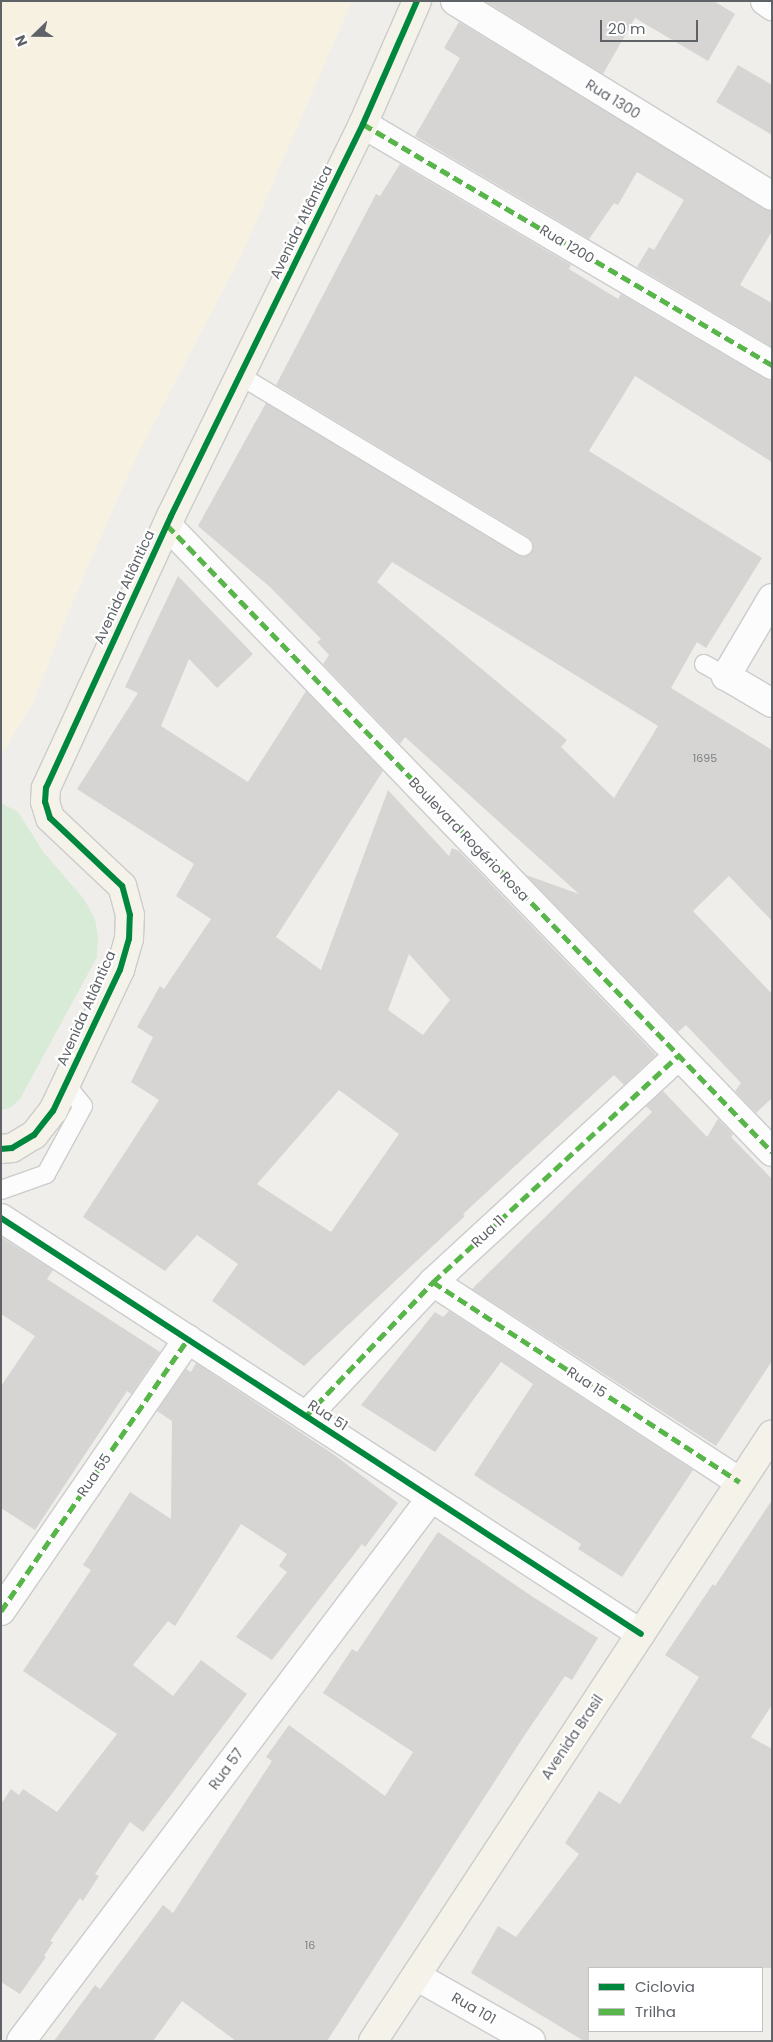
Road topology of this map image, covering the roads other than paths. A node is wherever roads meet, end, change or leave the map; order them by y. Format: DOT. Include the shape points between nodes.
graph roads {
  1 [pos="417,1"];
  2 [pos="455,1"];
  3 [pos="765,1"];
  4 [pos="772,6"];
  5 [pos="363,124"];
  6 [pos="772,196"];
  7 [pos="772,365"];
  8 [pos="239,375"];
  9 [pos="167,525"];
  10 [pos="523,546"];
  11 [pos="772,598"];
  12 [pos="772,704"];
  13 [pos="678,1056"];
  14 [pos="66,1085"];
  15 [pos="1,1149"];
  16 [pos="772,1152"];
  17 [pos="1,1190"];
  18 [pos="1,1218"];
  19 [pos="433,1282"];
  20 [pos="188,1339"];
  21 [pos="306,1416"];
  22 [pos="772,1434"];
  23 [pos="740,1482"];
  24 [pos="431,1498"];
  25 [pos="1,1611"];
  26 [pos="641,1634"];
  27 [pos="416,1976"];
  28 [pos="21,2041"];
  29 [pos="373,2041"];
  30 [pos="531,2041"];
  1 -- 5 [label="main road, Avenida Atlântica"];
  2 -- 6 [label="street, Rua 1300"];
  3 -- 4 [label="street"];
  5 -- 7 [label="street, Rua 1200"];
  5 -- 8 [label="main road, Avenida Atlântica"];
  8 -- 9 [label="main road, Avenida Atlântica"];
  8 -- 10 [label="lane"];
  9 -- 13 [label="street, Boulevard Rogério Rosa"];
  9 -- 14 [label="main road, Avenida Atlântica" via="46,788 45,802 50,818 122,886 130,915 129,938 120,970"];
  11 -- 12 [label="street" via="715,670"];
  13 -- 16 [label="street, Boulevard Rogério Rosa"];
  13 -- 19 [label="street, Rua 11"];
  14 -- 15 [label="main road, Avenida Atlântica" via="53,1111 34,1136 12,1148"];
  14 -- 17 [label="lane" via="84,1106 46,1174"];
  18 -- 20 [label="street, Rua 51"];
  19 -- 21 [label="street, Rua 11"];
  19 -- 23 [label="street, Rua 15"];
  20 -- 21 [label="street, Rua 51"];
  20 -- 25 [label="street, Rua 55"];
  21 -- 24 [label="street, Rua 51"];
  22 -- 23 [label="main road, Avenida Brasil"];
  23 -- 26 [label="main road, Avenida Brasil"];
  24 -- 26 [label="street, Rua 51"];
  24 -- 28 [label="street, Rua 57"];
  26 -- 27 [label="main road, Avenida Brasil"];
  27 -- 29 [label="main road, Avenida Brasil"];
  27 -- 30 [label="street, Rua 101"];
}
